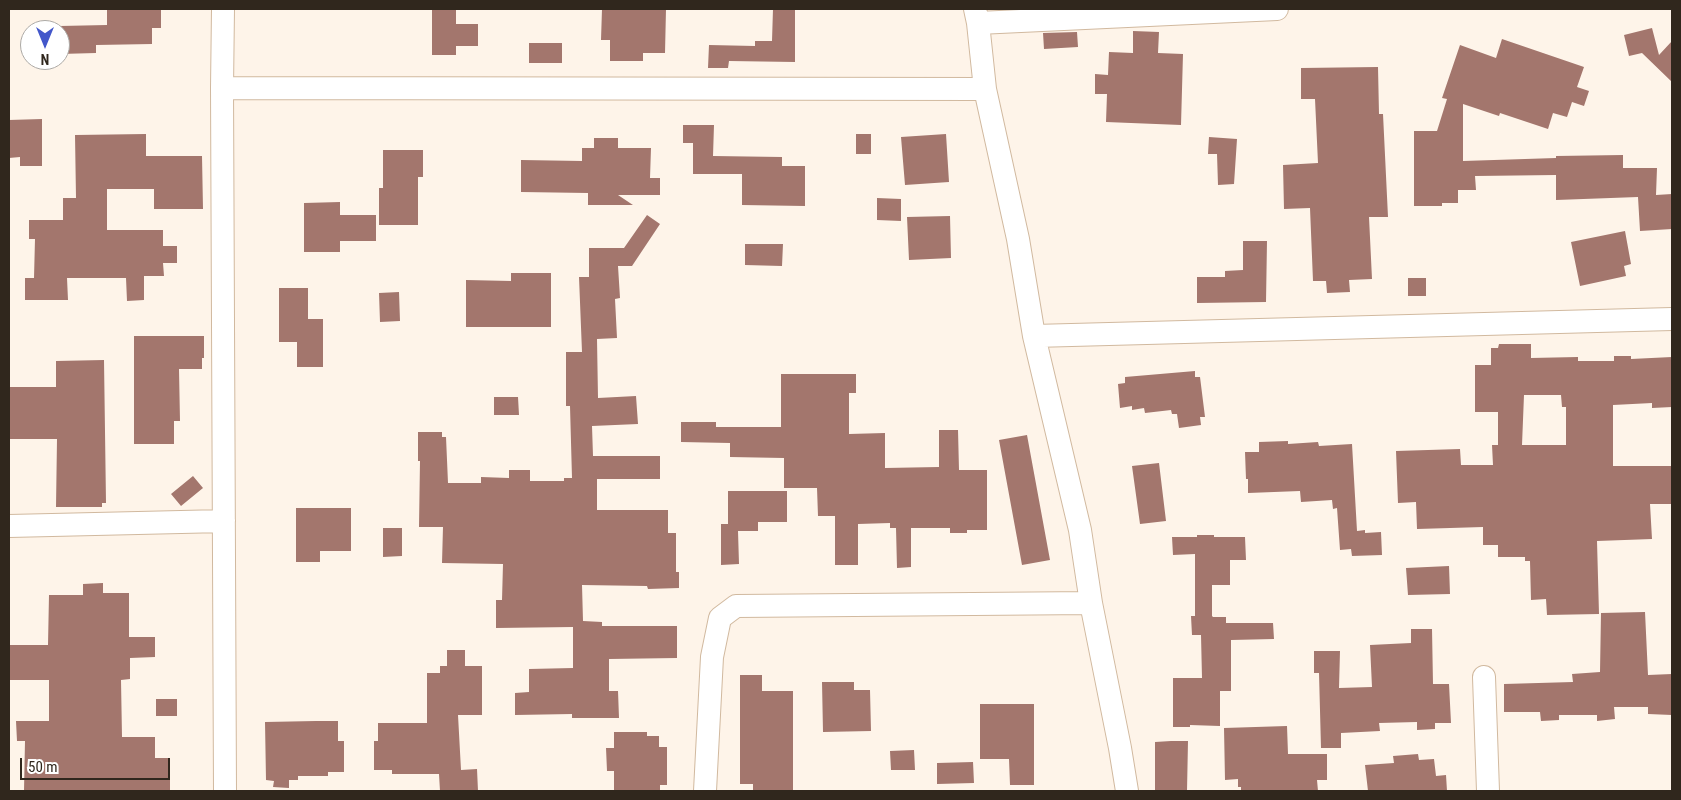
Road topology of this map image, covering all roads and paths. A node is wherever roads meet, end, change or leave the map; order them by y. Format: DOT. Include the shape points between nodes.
graph roads {
  1 [pos="224,9"];
  2 [pos="1277,9"];
  3 [pos="977,16"];
  4 [pos="222,88"];
  5 [pos="985,89"];
  6 [pos="1672,319"];
  7 [pos="1034,336"];
  8 [pos="224,521"];
  9 [pos="9,526"];
  10 [pos="1092,603"];
  11 [pos="1484,677"];
  12 [pos="225,791"];
  13 [pos="705,791"];
  14 [pos="1127,791"];
  15 [pos="1488,791"];
  1 -- 4 [label="street"];
  2 -- 3 [label="street"];
  3 -- 5 [label="street"];
  4 -- 5 [label="street"];
  4 -- 8 [label="street"];
  5 -- 7 [label="street" via="1018,239"];
  6 -- 7 [label="street"];
  7 -- 10 [label="street" via="1080,530"];
  8 -- 9 [label="street"];
  8 -- 12 [label="street"];
  10 -- 13 [label="street" via="736,606 720,618 712,657"];
  10 -- 14 [label="street"];
  11 -- 15 [label="street"];
}
